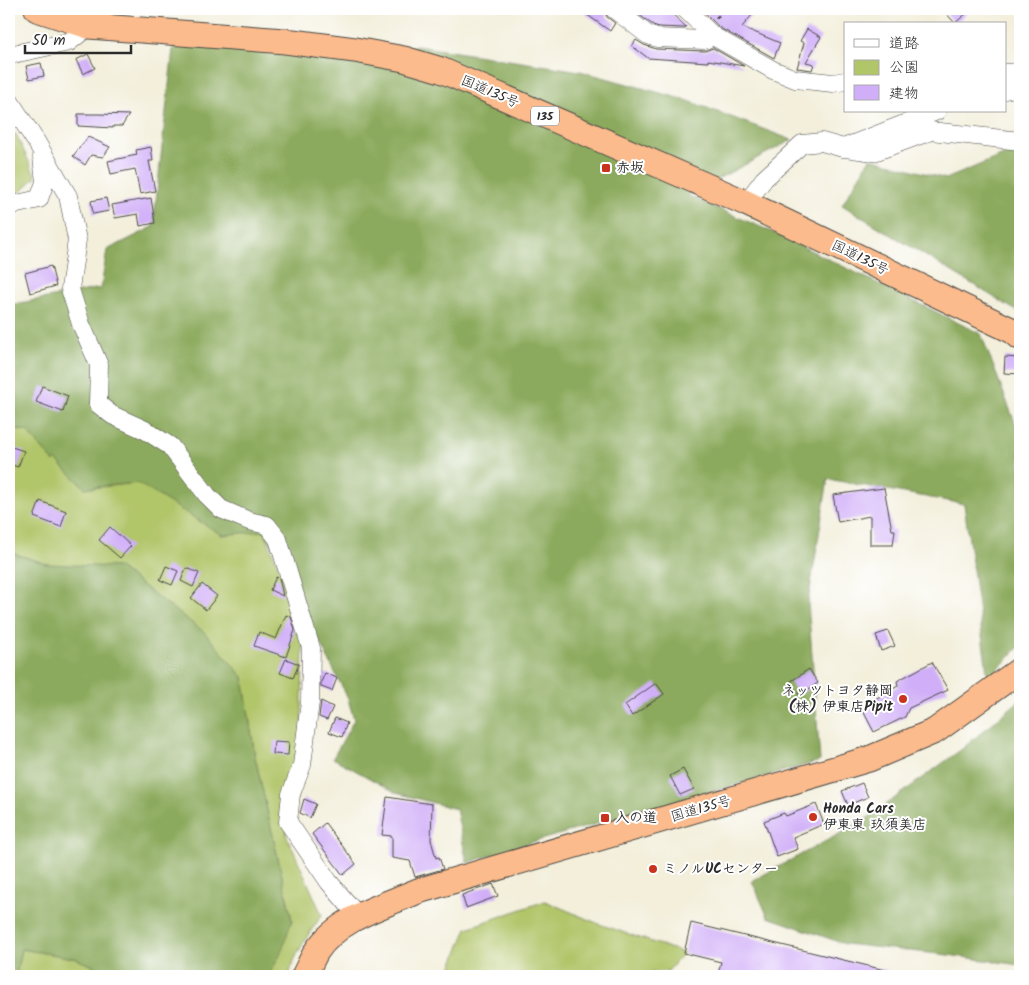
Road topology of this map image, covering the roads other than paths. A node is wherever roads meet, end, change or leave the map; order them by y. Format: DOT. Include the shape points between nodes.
graph roads {
  1 [pos="37,9"];
  2 [pos="614,9"];
  3 [pos="685,9"];
  4 [pos="89,26"];
  5 [pos="713,36"];
  6 [pos="9,55"];
  7 [pos="1020,72"];
  8 [pos="1006,73"];
  9 [pos="844,81"];
  10 [pos="1020,87"];
  11 [pos="1006,90"];
  12 [pos="9,100"];
  13 [pos="934,112"];
  14 [pos="1020,141"];
  15 [pos="843,148"];
  16 [pos="40,149"];
  17 [pos="746,203"];
  18 [pos="9,206"];
  19 [pos="1020,337"];
  20 [pos="1020,670"];
  21 [pos="358,916"];
  22 [pos="304,976"];
  1 -- 4 [label="highway, 国道135号 / 135"];
  2 -- 5 [label="street" via="656,38 705,40"];
  3 -- 5 [label="street"];
  4 -- 6 [label="street" via="69,42"];
  4 -- 17 [label="highway, 国道135号 / 135" via="285,40 404,59 441,70"];
  5 -- 9 [label="street" via="795,79"];
  7 -- 8 [label="street"];
  10 -- 11 [label="street"];
  12 -- 16 [label="street"];
  13 -- 15 [label="street"];
  14 -- 15 [label="street" via="931,131 874,152"];
  15 -- 17 [label="street" via="822,142 802,144 764,179"];
  16 -- 18 [label="street" via="45,182 39,199"];
  16 -- 21 [label="street" via="68,196 77,240 70,289 99,365 98,404 170,446 221,509 267,525 278,539 311,648 310,702 302,765 291,794 288,822 329,882"];
  17 -- 19 [label="highway, 国道135号 / 135"];
  20 -- 21 [label="highway, 国道135号" via="935,731 869,759 418,891"];
  21 -- 22 [label="highway, 国道135号" via="331,935 317,951"];
}
